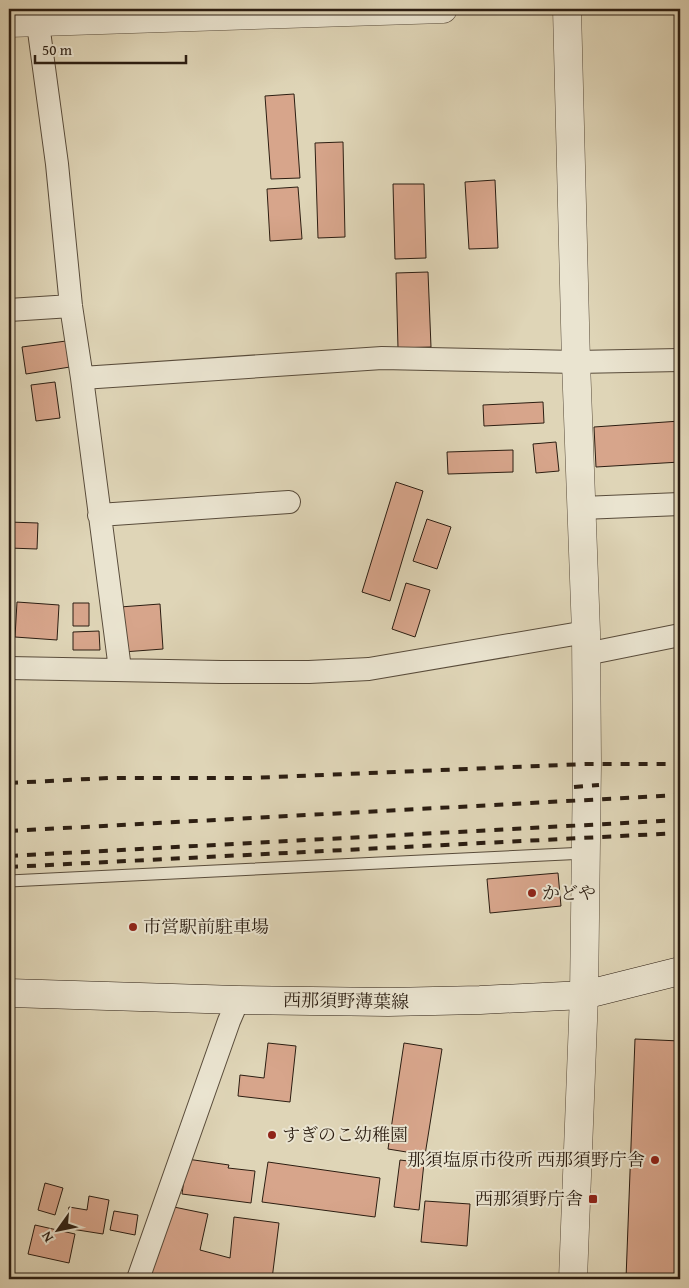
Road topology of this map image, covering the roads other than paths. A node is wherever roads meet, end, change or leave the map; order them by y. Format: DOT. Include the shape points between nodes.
graph roads {
  1 [pos="444,9"];
  2 [pos="568,9"];
  3 [pos="37,15"];
  4 [pos="9,23"];
  5 [pos="71,306"];
  6 [pos="9,310"];
  7 [pos="680,360"];
  8 [pos="576,362"];
  9 [pos="82,378"];
  10 [pos="289,502"];
  11 [pos="680,504"];
  12 [pos="582,508"];
  13 [pos="99,515"];
  14 [pos="680,635"];
  15 [pos="586,643"];
  16 [pos="9,668"];
  17 [pos="120,669"];
  18 [pos="587,852"];
  19 [pos="9,881"];
  20 [pos="680,971"];
  21 [pos="9,993"];
  22 [pos="584,995"];
  23 [pos="238,1000"];
  24 [pos="138,1279"];
  25 [pos="573,1279"];
  1 -- 3 [label="street"];
  2 -- 8 [label="street"];
  3 -- 4 [label="street"];
  3 -- 5 [label="street" via="57,164"];
  5 -- 6 [label="street"];
  5 -- 9 [label="street"];
  7 -- 8 [label="street"];
  8 -- 9 [label="street" via="382,358"];
  8 -- 12 [label="street"];
  9 -- 13 [label="street"];
  10 -- 13 [label="street"];
  11 -- 12 [label="street"];
  12 -- 15 [label="street"];
  13 -- 17 [label="street"];
  14 -- 15 [label="street"];
  15 -- 17 [label="street" via="369,669 220,672"];
  15 -- 18 [label="street"];
  16 -- 17 [label="street"];
  18 -- 19 [label="lane"];
  18 -- 22 [label="street"];
  20 -- 22 [label="street, 西那須野薄葉線"];
  21 -- 23 [label="street, 西那須野薄葉線"];
  22 -- 23 [label="street, 西那須野薄葉線" via="388,1002"];
  22 -- 25 [label="street"];
  23 -- 24 [label="street"];
}
